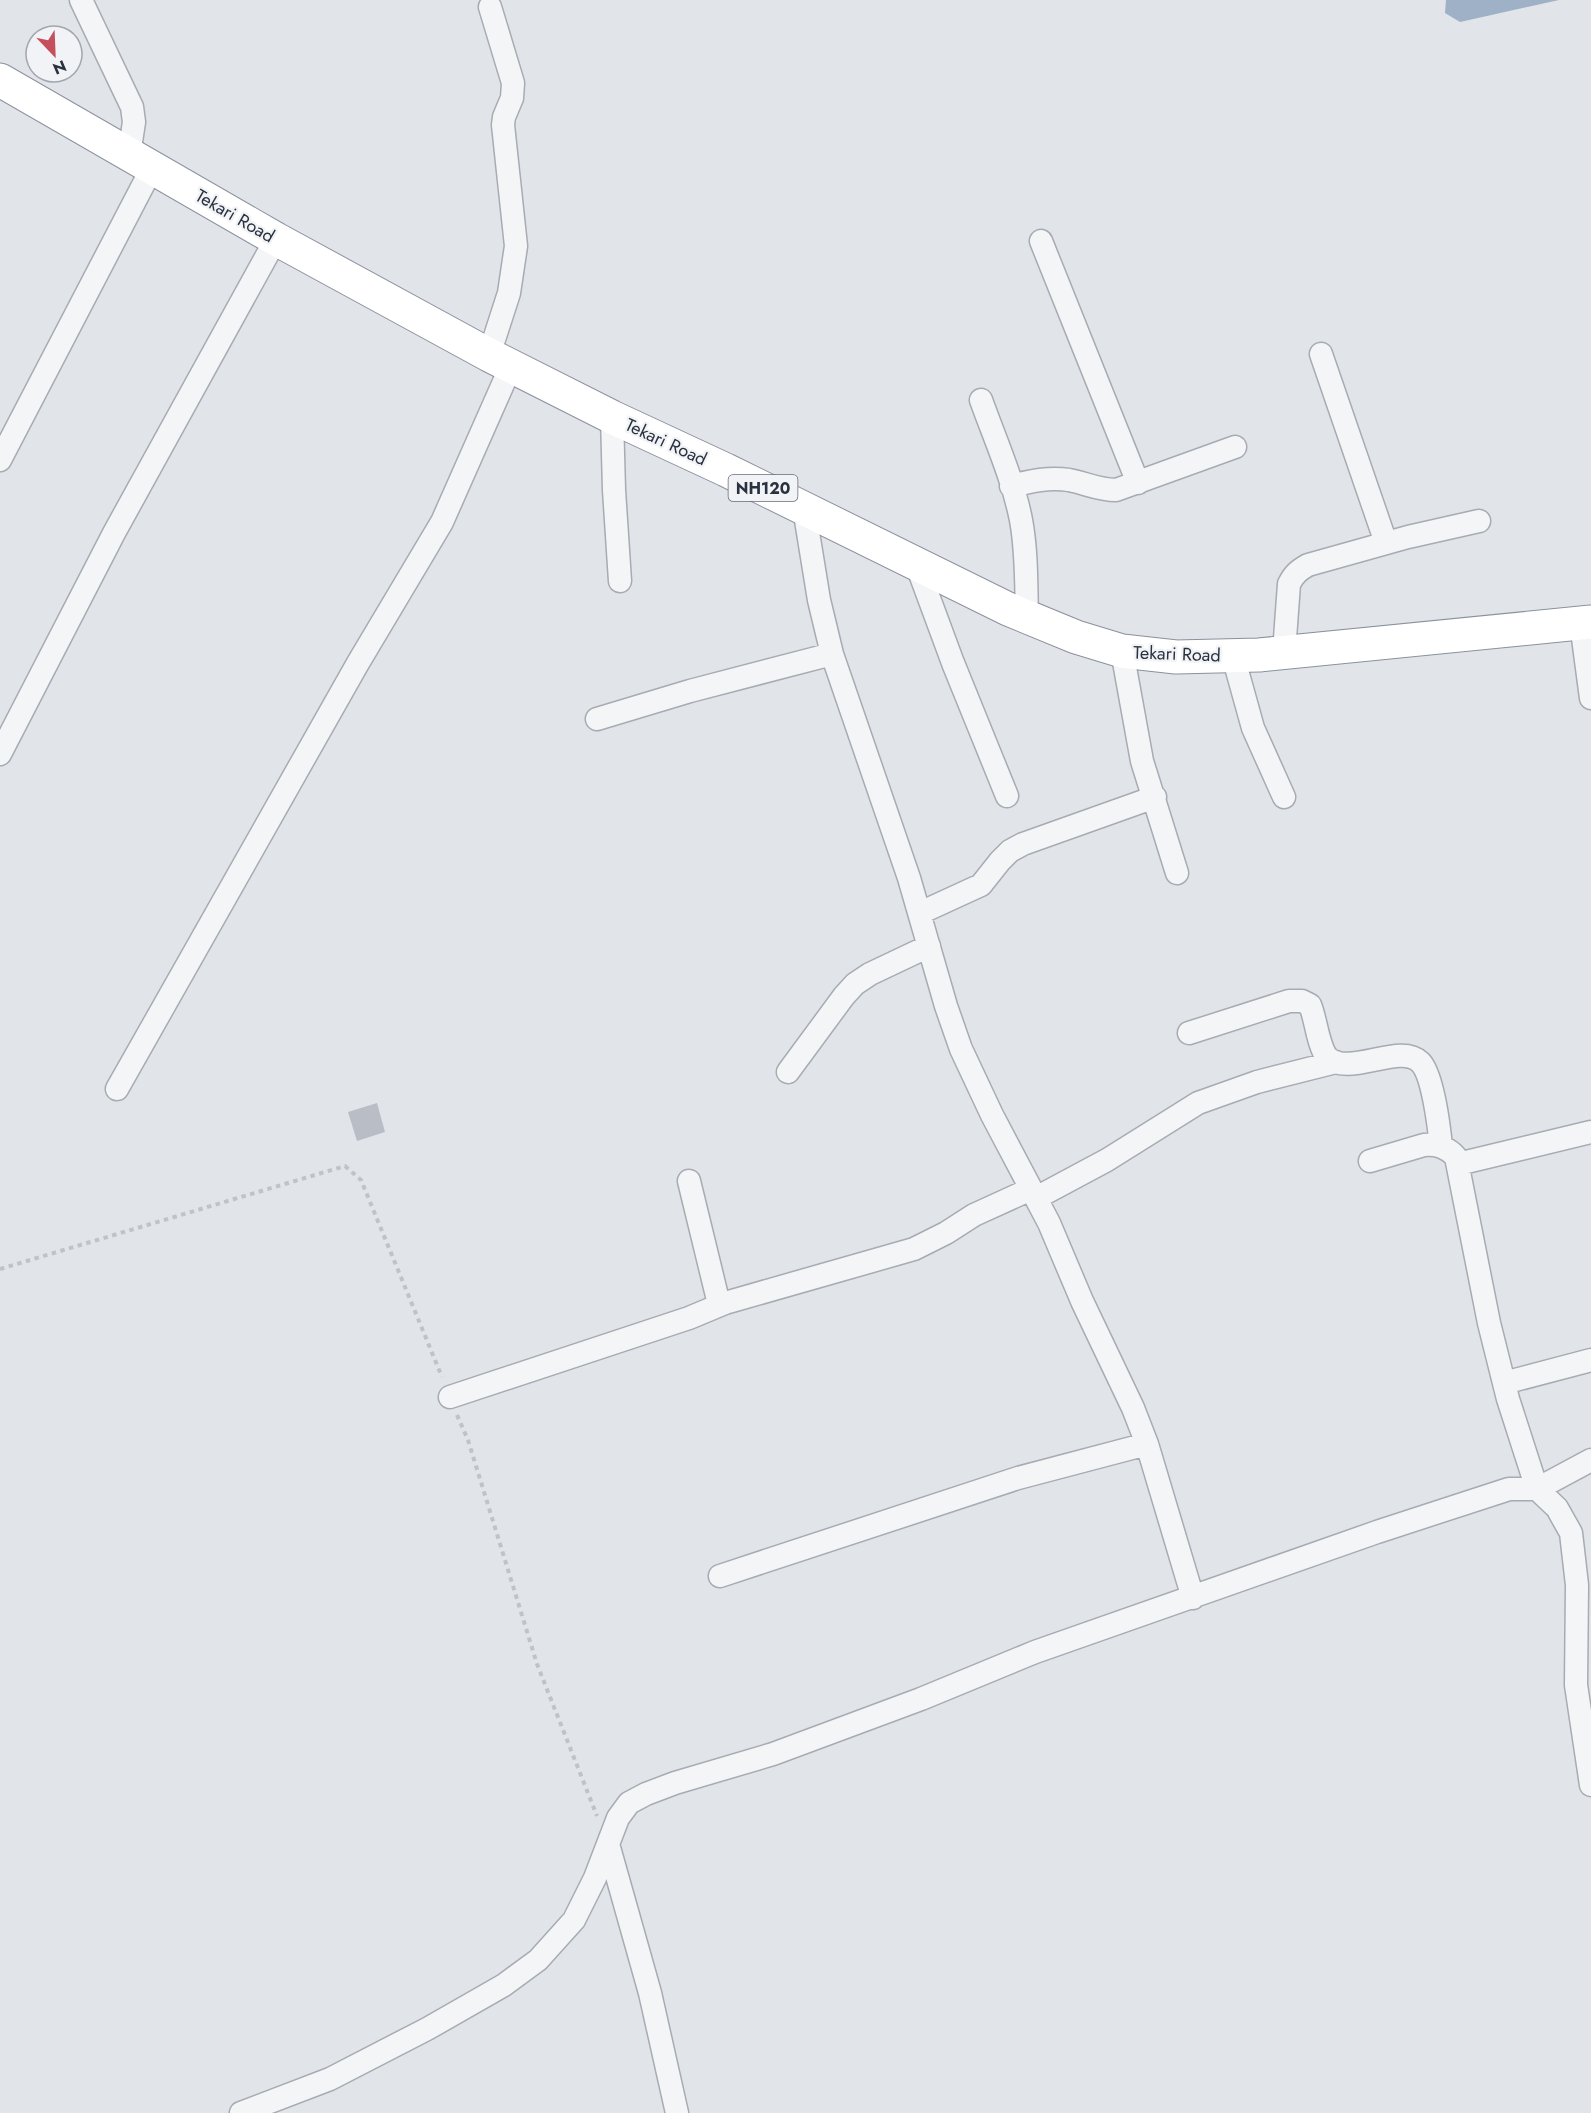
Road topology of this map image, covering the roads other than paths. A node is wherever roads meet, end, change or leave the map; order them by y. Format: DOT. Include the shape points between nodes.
graph roads {
  1 [pos="81,0"];
  2 [pos="490,7"];
  3 [pos="0,80"];
  4 [pos="140,162"];
  5 [pos="276,239"];
  6 [pos="1041,241"];
  7 [pos="1321,354"];
  8 [pos="500,360"];
  9 [pos="981,400"];
  10 [pos="612,417"];
  11 [pos="1235,447"];
  12 [pos="0,460"];
  13 [pos="1138,483"];
  14 [pos="1011,486"];
  15 [pos="804,508"];
  16 [pos="1479,521"];
  17 [pos="1386,543"];
  18 [pos="916,563"];
  19 [pos="620,581"];
  20 [pos="1027,617"];
  21 [pos="1586,622"];
  22 [pos="1122,651"];
  23 [pos="1284,652"];
  24 [pos="832,654"];
  25 [pos="1233,656"];
  26 [pos="1591,698"];
  27 [pos="597,719"];
  28 [pos="0,754"];
  29 [pos="1006,796"];
  30 [pos="1155,797"];
  31 [pos="1284,797"];
  32 [pos="1177,873"];
  33 [pos="920,913"];
  34 [pos="929,946"];
  35 [pos="1190,1033"];
  36 [pos="1336,1062"];
  37 [pos="788,1072"];
  38 [pos="117,1089"];
  39 [pos="1591,1132"];
  40 [pos="1441,1146"];
  41 [pos="1370,1161"];
  42 [pos="1458,1164"];
  43 [pos="689,1181"];
  44 [pos="1034,1194"];
  45 [pos="725,1304"];
  46 [pos="1591,1360"];
  47 [pos="1504,1383"];
  48 [pos="450,1397"];
  49 [pos="1147,1444"];
  50 [pos="1591,1460"];
  51 [pos="1537,1489"];
  52 [pos="720,1576"];
  53 [pos="1584,1583"];
  54 [pos="1193,1598"];
  55 [pos="1586,1724"];
  56 [pos="1591,1785"];
  57 [pos="608,1844"];
  58 [pos="241,2113"];
  59 [pos="677,2113"];
  1 -- 4 [label="street" via="132,106"];
  2 -- 8 [label="street" via="513,83 503,125 516,246"];
  3 -- 4 [label="highway, Tekari Road / NH120"];
  4 -- 5 [label="highway, Tekari Road / NH120"];
  4 -- 12 [label="street"];
  5 -- 8 [label="highway, Tekari Road / NH120"];
  5 -- 28 [label="street" via="114,533"];
  6 -- 13 [label="street"];
  7 -- 17 [label="street"];
  8 -- 10 [label="highway, Tekari Road / NH120"];
  8 -- 38 [label="street" via="442,522"];
  9 -- 14 [label="street"];
  10 -- 15 [label="highway, Tekari Road / NH120"];
  10 -- 19 [label="street"];
  11 -- 13 [label="street"];
  13 -- 14 [label="street" via="1116,490 1067,479"];
  14 -- 20 [label="street" via="1024,542"];
  15 -- 18 [label="highway, Tekari Road / NH120"];
  15 -- 24 [label="street"];
  16 -- 17 [label="street"];
  17 -- 23 [label="street" via="1308,564 1293,576 1289,584"];
  18 -- 20 [label="highway, Tekari Road / NH120"];
  18 -- 29 [label="street"];
  20 -- 22 [label="highway, Tekari Road / NH120"];
  21 -- 23 [label="highway, Tekari Road / NH120"];
  21 -- 26 [label="street"];
  22 -- 25 [label="highway, Tekari Road / NH120" via="1176,657"];
  22 -- 30 [label="street" via="1142,761"];
  23 -- 25 [label="highway, Tekari Road / NH120"];
  24 -- 27 [label="street"];
  24 -- 33 [label="street"];
  25 -- 31 [label="street" via="1253,728"];
  30 -- 32 [label="street"];
  30 -- 33 [label="street" via="1023,844 1000,861 981,885"];
  33 -- 34 [label="street"];
  34 -- 37 [label="street" via="855,984"];
  34 -- 44 [label="street" via="961,1049"];
  35 -- 36 [label="street" via="1288,1001 1302,1001 1310,1005 1315,1016 1322,1048"];
  36 -- 40 [label="street" via="1404,1056 1422,1063 1437,1111"];
  36 -- 44 [label="street" via="1257,1082 1198,1103 1107,1160"];
  39 -- 42 [label="street"];
  40 -- 41 [label="street" via="1424,1145"];
  40 -- 42 [label="street" via="1451,1151"];
  42 -- 47 [label="street" via="1475,1260"];
  43 -- 45 [label="street" via="717,1296"];
  44 -- 45 [label="street" via="974,1215 914,1249"];
  44 -- 49 [label="street"];
  45 -- 48 [label="street"];
  46 -- 47 [label="street"];
  47 -- 51 [label="street"];
  49 -- 52 [label="street" via="1008,1481"];
  49 -- 54 [label="street"];
  50 -- 51 [label="street"];
  51 -- 53 [label="street" via="1557,1508 1571,1533"];
  51 -- 54 [label="street" via="1509,1489"];
  53 -- 55 [label="street" via="1576,1685"];
  54 -- 57 [label="street" via="1035,1652 773,1754 646,1794 629,1803"];
  55 -- 56 [label="street"];
  57 -- 58 [label="street" via="574,1920 538,1960 504,1985 330,2079"];
  57 -- 59 [label="street" via="650,1993"];
}
